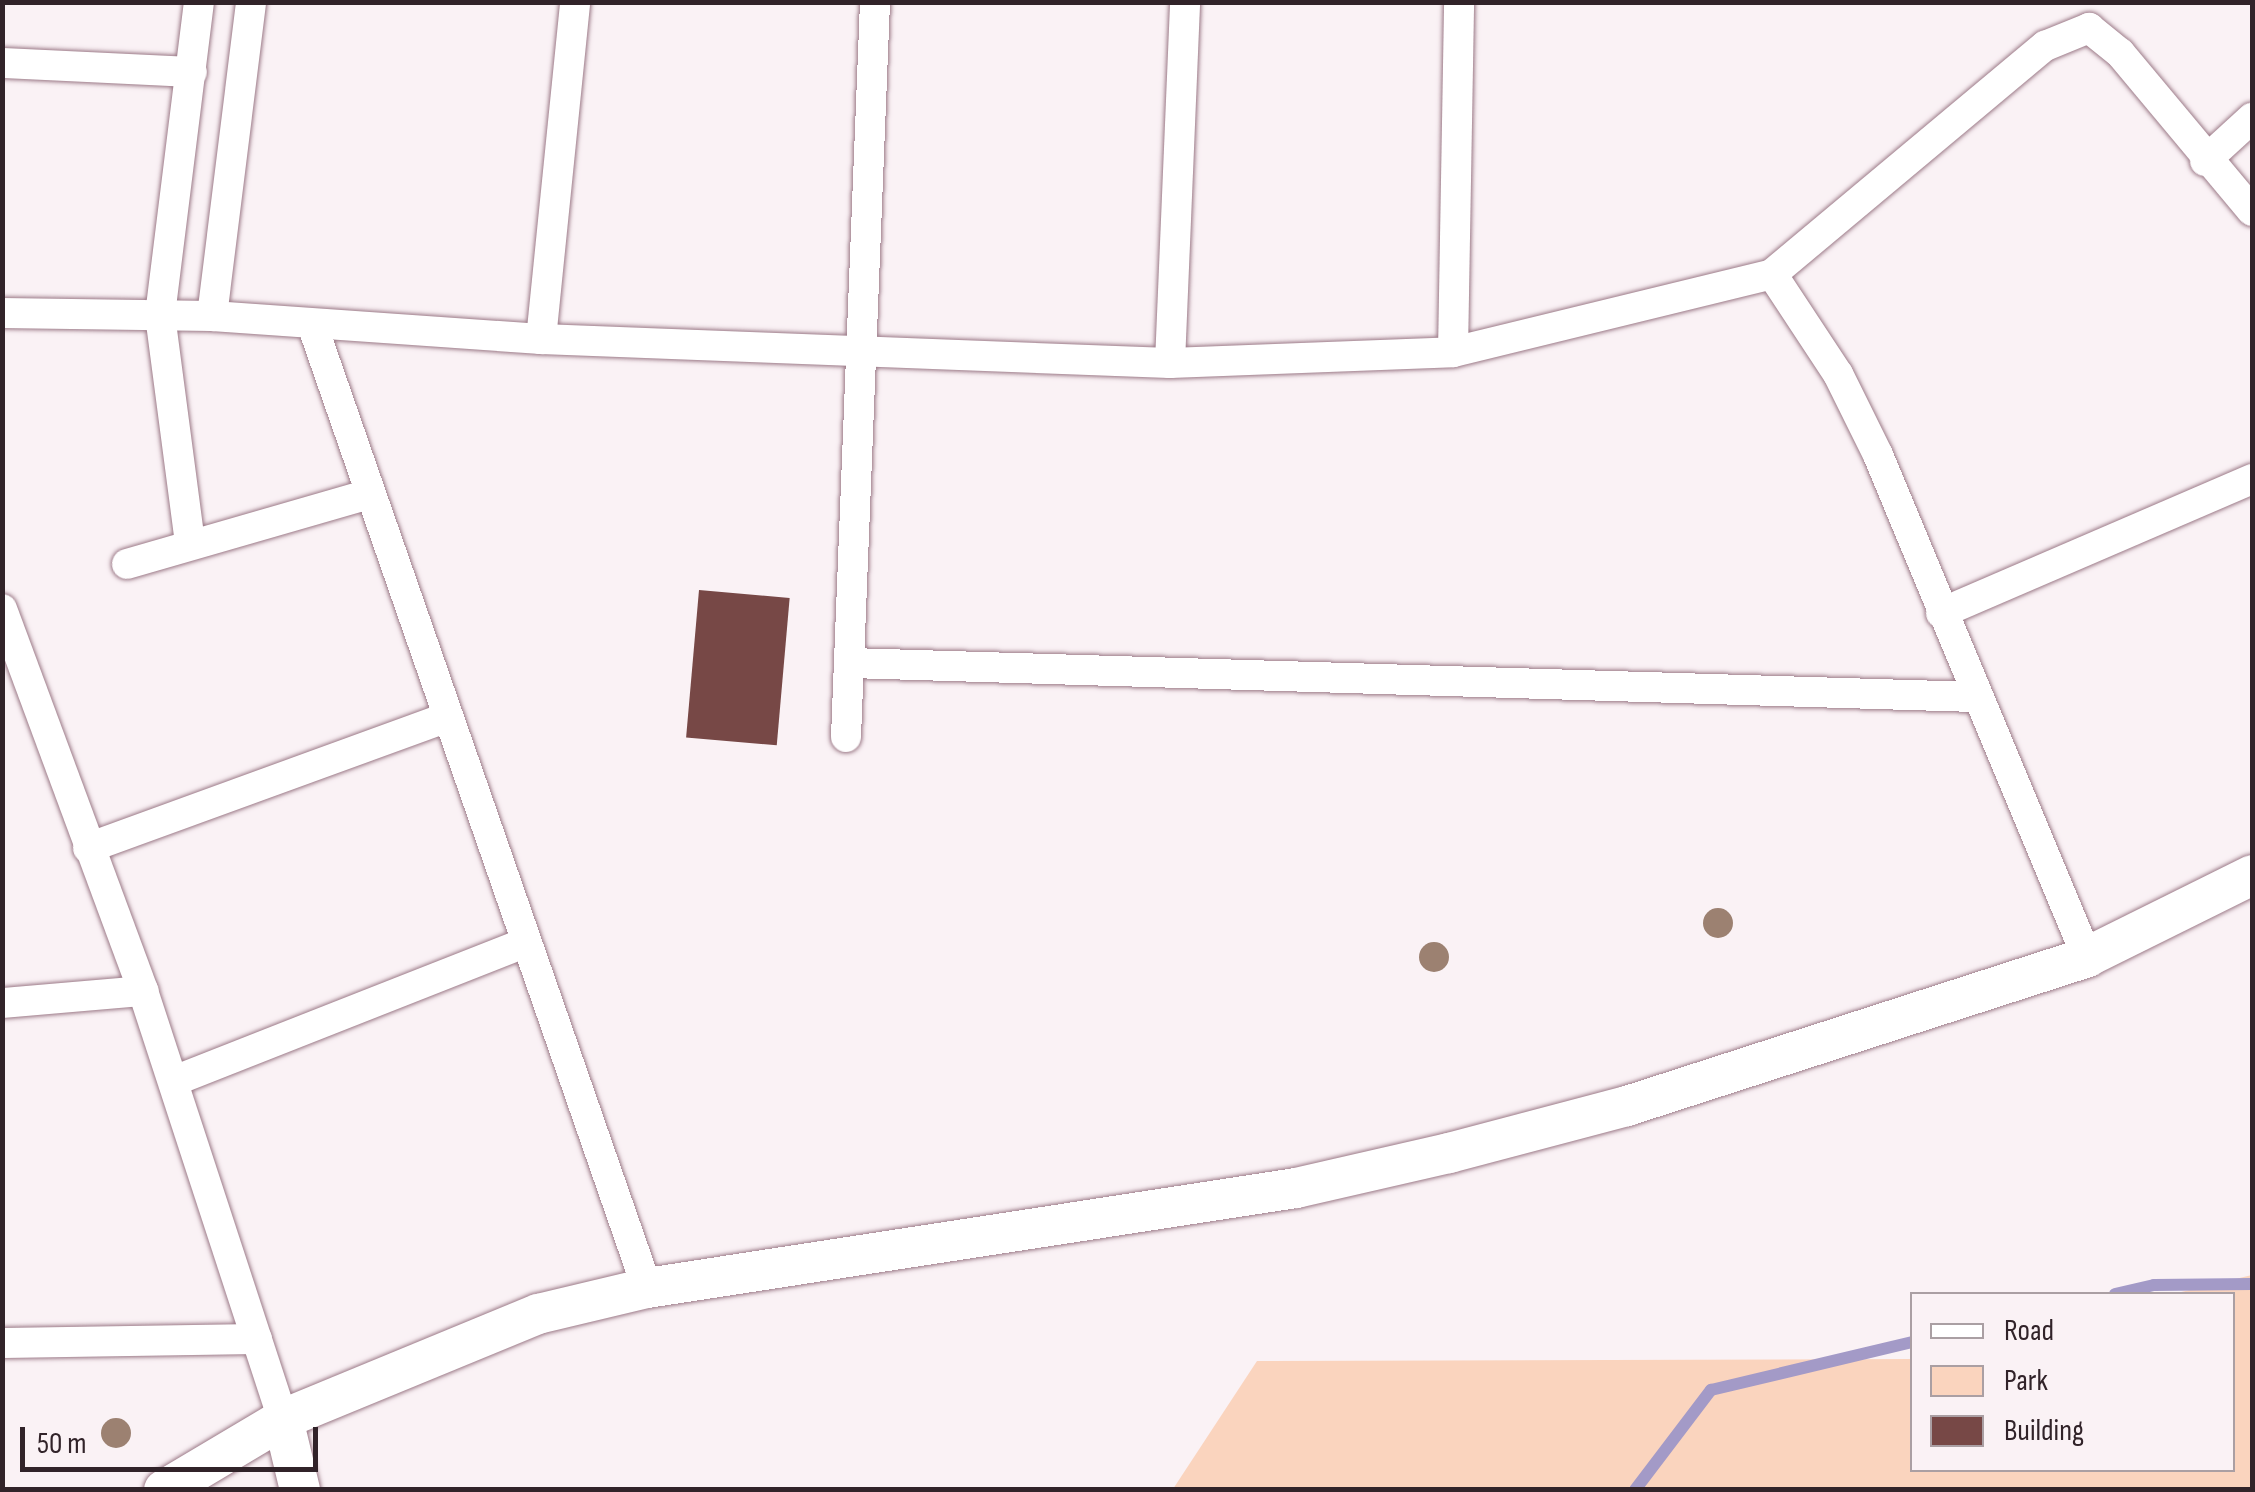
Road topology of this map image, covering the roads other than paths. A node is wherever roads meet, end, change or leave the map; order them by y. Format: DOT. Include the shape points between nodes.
graph roads {
  1 [pos="199,2"];
  2 [pos="251,2"];
  3 [pos="575,2"];
  4 [pos="875,2"];
  5 [pos="1184,2"];
  6 [pos="1459,2"];
  7 [pos="2,63"];
  8 [pos="192,72"];
  9 [pos="2252,118"];
  10 [pos="2205,161"];
  11 [pos="2252,211"];
  12 [pos="1772,274"];
  13 [pos="2,313"];
  14 [pos="160,315"];
  15 [pos="212,316"];
  16 [pos="313,327"];
  17 [pos="541,339"];
  18 [pos="863,350"];
  19 [pos="1452,352"];
  20 [pos="1170,363"];
  21 [pos="2252,478"];
  22 [pos="370,494"];
  23 [pos="190,543"];
  24 [pos="127,564"];
  25 [pos="3,612"];
  26 [pos="1941,613"];
  27 [pos="850,664"];
  28 [pos="1977,697"];
  29 [pos="445,718"];
  30 [pos="846,738"];
  31 [pos="88,848"];
  32 [pos="2252,875"];
  33 [pos="525,943"];
  34 [pos="2087,957"];
  35 [pos="143,991"];
  36 [pos="2,1003"];
  37 [pos="174,1081"];
  38 [pos="647,1288"];
  39 [pos="256,1340"];
  40 [pos="2,1342"];
  41 [pos="283,1419"];
  42 [pos="164,1490"];
  43 [pos="300,1490"];
  1 -- 8 [label="street"];
  2 -- 15 [label="street"];
  3 -- 17 [label="street"];
  4 -- 18 [label="street"];
  5 -- 20 [label="street"];
  6 -- 19 [label="street"];
  7 -- 8 [label="street"];
  8 -- 14 [label="street"];
  9 -- 10 [label="street"];
  10 -- 11 [label="street"];
  10 -- 12 [label="street" via="2100,31 2078,29 2018,66"];
  12 -- 19 [label="street"];
  12 -- 26 [label="street" via="1838,374"];
  13 -- 14 [label="street"];
  14 -- 15 [label="street"];
  14 -- 23 [label="street"];
  15 -- 16 [label="street"];
  16 -- 17 [label="street"];
  16 -- 22 [label="street"];
  17 -- 18 [label="street"];
  18 -- 20 [label="street"];
  18 -- 27 [label="street"];
  19 -- 20 [label="street"];
  21 -- 26 [label="street"];
  22 -- 23 [label="street"];
  22 -- 29 [label="street"];
  23 -- 24 [label="street"];
  25 -- 31 [label="street"];
  26 -- 28 [label="street"];
  27 -- 28 [label="street"];
  27 -- 30 [label="street"];
  28 -- 34 [label="street"];
  29 -- 31 [label="street"];
  29 -- 33 [label="street"];
  31 -- 35 [label="street"];
  32 -- 34 [label="street"];
  33 -- 37 [label="street"];
  33 -- 38 [label="street"];
  34 -- 38 [label="street" via="1627,1106 1430,1158 1296,1188"];
  35 -- 36 [label="street"];
  35 -- 37 [label="street"];
  37 -- 39 [label="street"];
  38 -- 41 [label="street" via="538,1314"];
  39 -- 40 [label="street"];
  39 -- 41 [label="street"];
  41 -- 42 [label="street"];
  41 -- 43 [label="street"];
}
